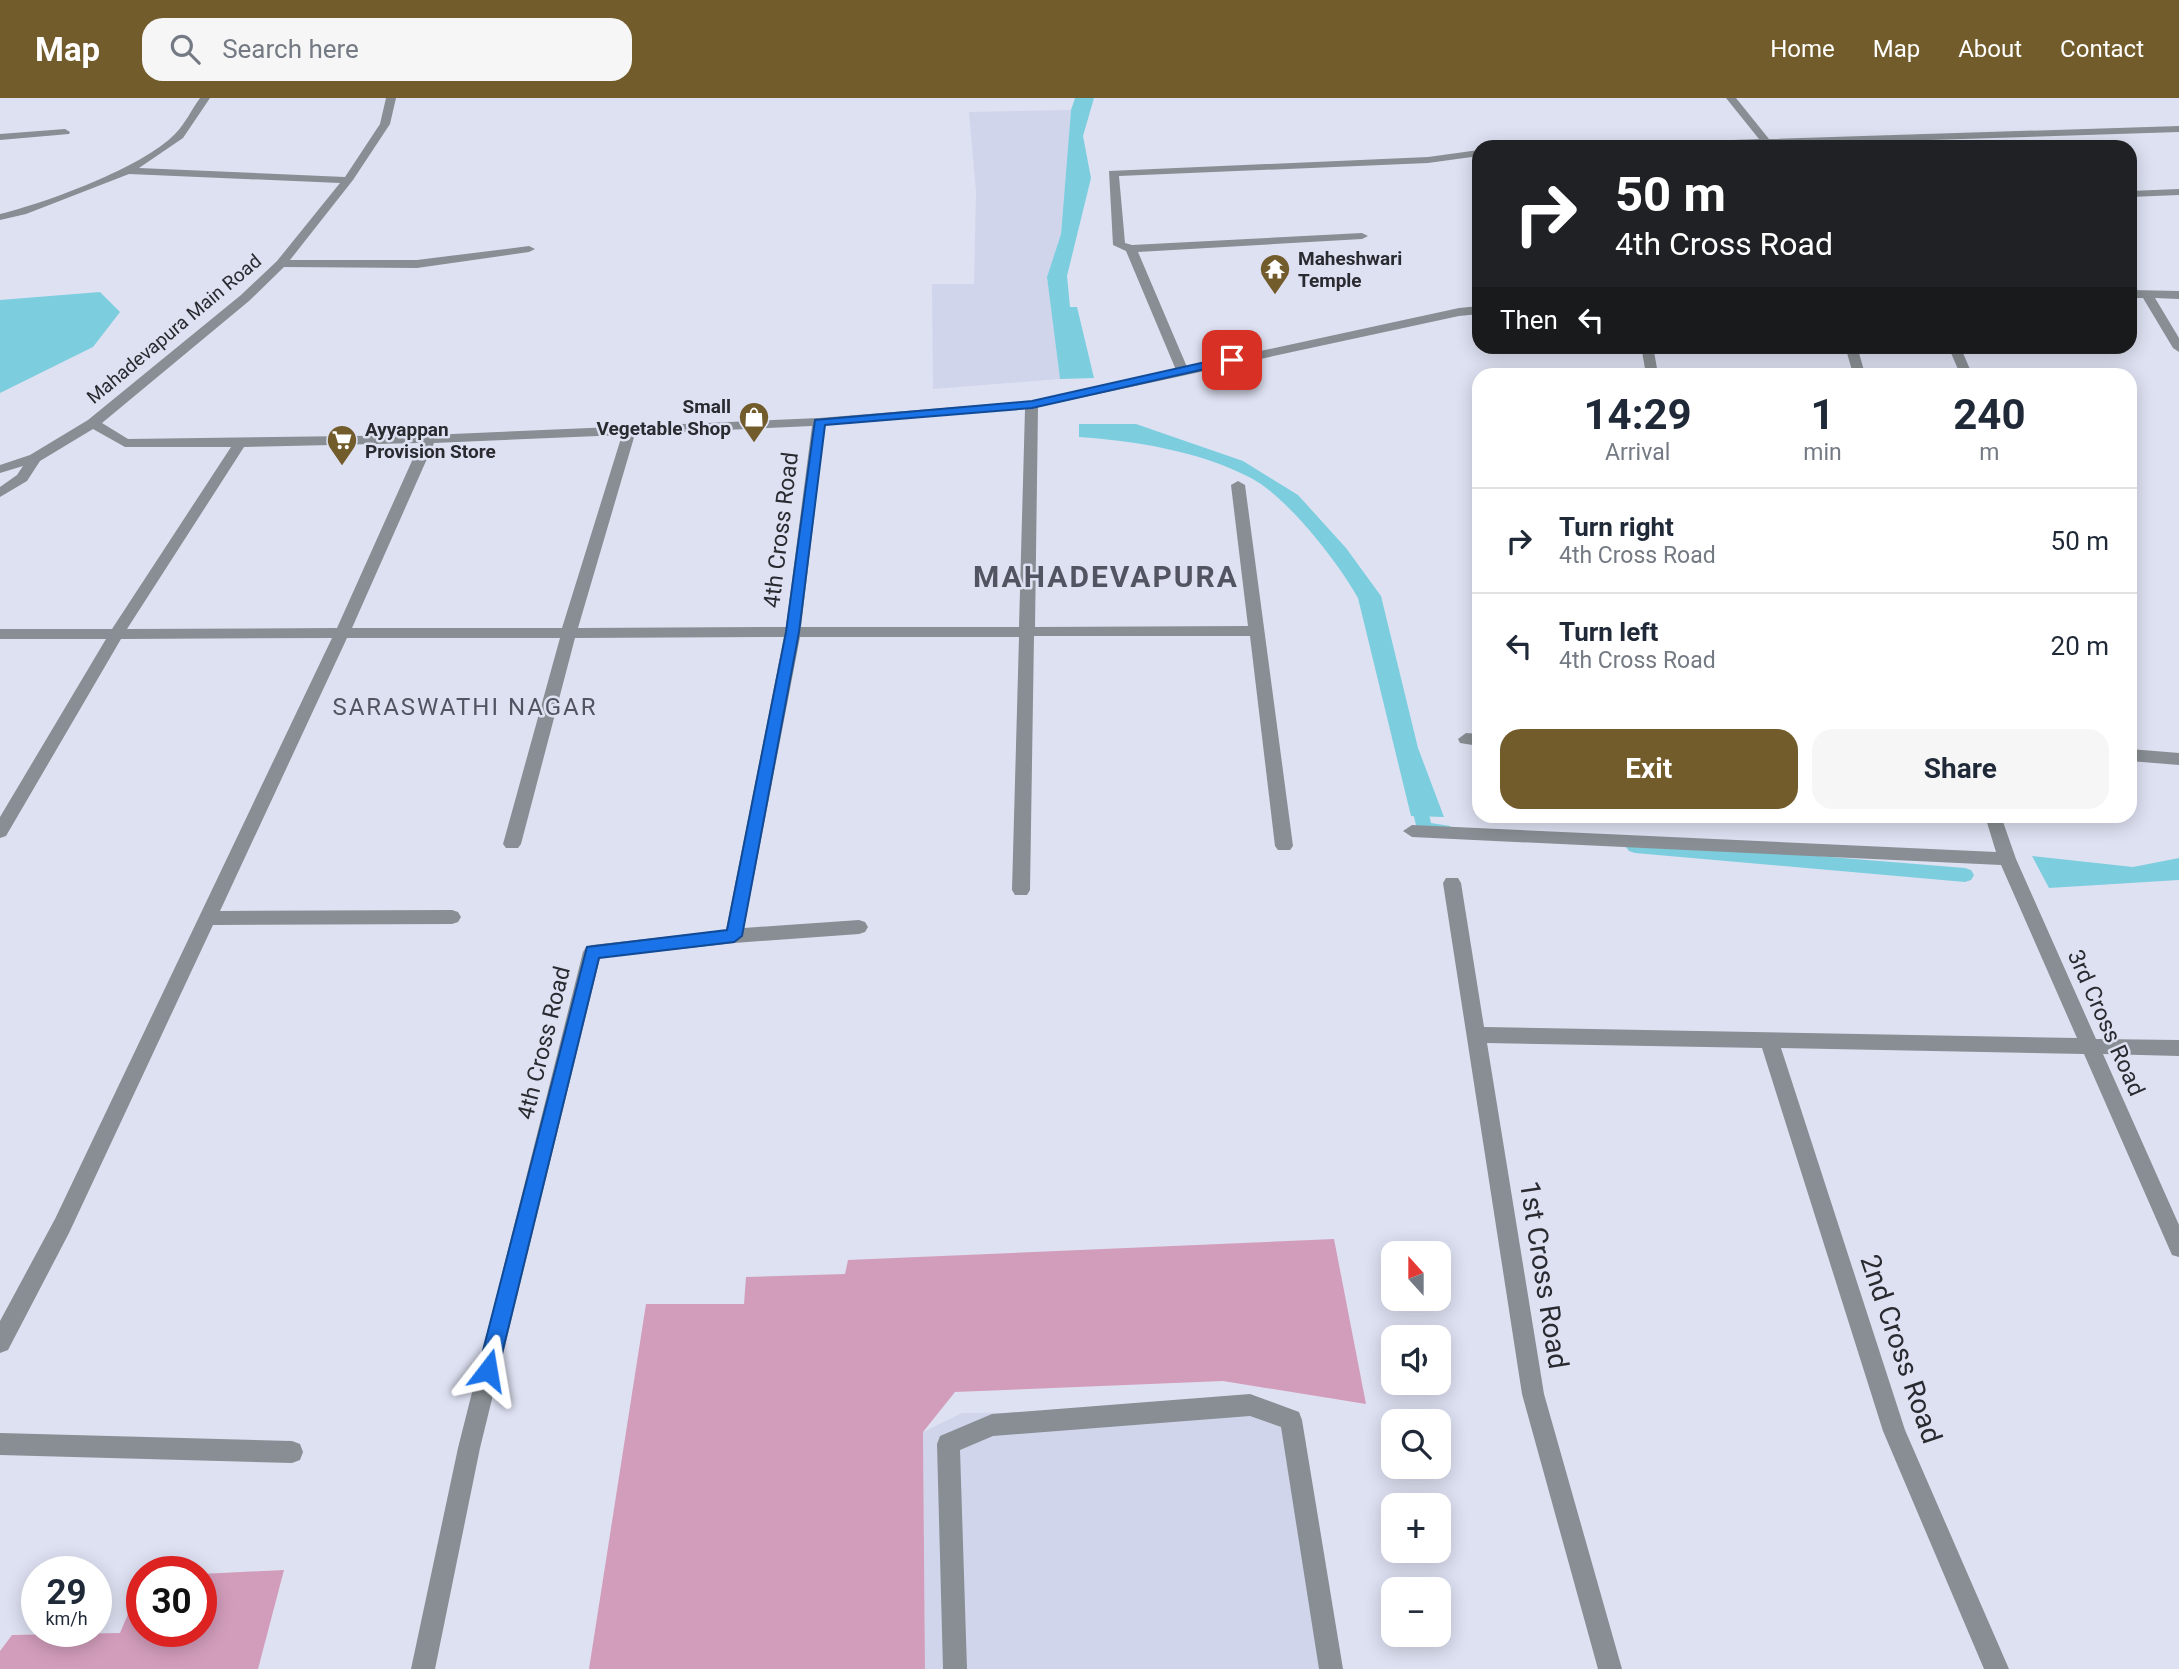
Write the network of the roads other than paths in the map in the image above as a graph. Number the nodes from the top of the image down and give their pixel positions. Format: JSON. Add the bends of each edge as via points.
{"nodes":[{"id":1,"x":205,"y":98,"type":"edge"},
{"id":2,"x":391,"y":98,"type":"edge"},
{"id":3,"x":1731,"y":98,"type":"edge"},
{"id":4,"x":2179,"y":129,"type":"edge"},
{"id":5,"x":65,"y":132,"type":"dead end"},
{"id":6,"x":0,"y":138,"type":"edge"},
{"id":7,"x":1764,"y":140,"type":"edge"},
{"id":8,"x":1896,"y":140,"type":"edge"},
{"id":9,"x":1472,"y":154,"type":"edge"},
{"id":10,"x":128,"y":172,"type":"junction"},
{"id":11,"x":348,"y":180,"type":"junction"},
{"id":12,"x":2179,"y":192,"type":"edge"},
{"id":13,"x":2137,"y":194,"type":"edge"},
{"id":14,"x":0,"y":217,"type":"edge"},
{"id":15,"x":1362,"y":236,"type":"dead end"},
{"id":16,"x":529,"y":249,"type":"dead end"},
{"id":17,"x":1131,"y":249,"type":"junction"},
{"id":18,"x":281,"y":263,"type":"junction"},
{"id":19,"x":2137,"y":294,"type":"edge"},
{"id":20,"x":2147,"y":294,"type":"junction"},
{"id":21,"x":2179,"y":295,"type":"edge"},
{"id":22,"x":1472,"y":311,"type":"edge"},
{"id":23,"x":2179,"y":348,"type":"edge"},
{"id":24,"x":1182,"y":370,"type":"junction"},
{"id":25,"x":1032,"y":405,"type":"junction"},
{"id":26,"x":819,"y":422,"type":"junction"},
{"id":27,"x":93,"y":423,"type":"junction"},
{"id":28,"x":630,"y":429,"type":"junction"},
{"id":29,"x":429,"y":439,"type":"junction"},
{"id":30,"x":240,"y":443,"type":"junction"},
{"id":31,"x":35,"y":458,"type":"junction"},
{"id":32,"x":0,"y":469,"type":"edge"},
{"id":33,"x":1238,"y":485,"type":"dead end"},
{"id":34,"x":0,"y":494,"type":"edge"},
{"id":35,"x":569,"y":631,"type":"junction"},
{"id":36,"x":1028,"y":631,"type":"junction"},
{"id":37,"x":1256,"y":631,"type":"junction"},
{"id":38,"x":793,"y":632,"type":"junction"},
{"id":39,"x":117,"y":633,"type":"junction"},
{"id":40,"x":342,"y":633,"type":"junction"},
{"id":41,"x":0,"y":634,"type":"edge"},
{"id":42,"x":2137,"y":756,"type":"edge"},
{"id":43,"x":2179,"y":759,"type":"edge"},
{"id":44,"x":1995,"y":823,"type":"edge"},
{"id":45,"x":1412,"y":831,"type":"dead end"},
{"id":46,"x":0,"y":832,"type":"edge"},
{"id":47,"x":512,"y":844,"type":"dead end"},
{"id":48,"x":1284,"y":846,"type":"dead end"},
{"id":49,"x":2007,"y":859,"type":"junction"},
{"id":50,"x":1452,"y":883,"type":"dead end"},
{"id":51,"x":1021,"y":890,"type":"dead end"},
{"id":52,"x":452,"y":917,"type":"dead end"},
{"id":53,"x":208,"y":918,"type":"junction"},
{"id":54,"x":859,"y":927,"type":"dead end"},
{"id":55,"x":734,"y":936,"type":"junction"},
{"id":56,"x":1475,"y":1035,"type":"junction"},
{"id":57,"x":1769,"y":1040,"type":"junction"},
{"id":58,"x":2088,"y":1046,"type":"junction"},
{"id":59,"x":2179,"y":1048,"type":"edge"},
{"id":60,"x":2179,"y":1248,"type":"edge"},
{"id":61,"x":0,"y":1343,"type":"edge"},
{"id":62,"x":0,"y":1444,"type":"edge"},
{"id":63,"x":292,"y":1452,"type":"dead end"},
{"id":64,"x":422,"y":1669,"type":"edge"},
{"id":65,"x":955,"y":1669,"type":"edge"},
{"id":66,"x":1331,"y":1669,"type":"edge"},
{"id":67,"x":1610,"y":1669,"type":"edge"},
{"id":68,"x":1997,"y":1669,"type":"edge"}],
"edges":[{"from":1,"to":10,"type":"street","via":[[179,136]]},
{"from":2,"to":11,"type":"street","name":"Mahadevapura Main Road","via":[[384,124]]},
{"from":3,"to":7,"type":"street"},
{"from":4,"to":8,"type":"street"},
{"from":5,"to":6,"type":"street"},
{"from":9,"to":17,"type":"street","via":[[1428,160],[1113,173],[1119,245]]},
{"from":10,"to":11,"type":"street"},
{"from":10,"to":14,"type":"street"},
{"from":11,"to":18,"type":"street","name":"Mahadevapura Main Road"},
{"from":12,"to":13,"type":"street"},
{"from":15,"to":17,"type":"street"},
{"from":16,"to":18,"type":"street","via":[[417,264]]},
{"from":17,"to":24,"type":"street"},
{"from":18,"to":27,"type":"street","name":"Mahadevapura Main Road"},
{"from":19,"to":20,"type":"street"},
{"from":20,"to":21,"type":"street"},
{"from":20,"to":23,"type":"street"},
{"from":22,"to":24,"type":"street"},
{"from":24,"to":25,"type":"street"},
{"from":25,"to":26,"type":"street"},
{"from":25,"to":36,"type":"street"},
{"from":26,"to":28,"type":"street"},
{"from":26,"to":38,"type":"street","name":"4th Cross Road"},
{"from":27,"to":30,"type":"street","via":[[125,443]]},
{"from":27,"to":31,"type":"street","name":"Mahadevapura Main Road"},
{"from":28,"to":29,"type":"street"},
{"from":28,"to":35,"type":"street"},
{"from":29,"to":30,"type":"street"},
{"from":29,"to":40,"type":"street"},
{"from":30,"to":39,"type":"street"},
{"from":31,"to":32,"type":"street"},
{"from":31,"to":34,"type":"street","name":"Mahadevapura Main Road","via":[[22,478]]},
{"from":33,"to":37,"type":"street"},
{"from":35,"to":38,"type":"street"},
{"from":35,"to":40,"type":"street"},
{"from":35,"to":47,"type":"street"},
{"from":36,"to":37,"type":"street"},
{"from":36,"to":38,"type":"street"},
{"from":36,"to":51,"type":"street"},
{"from":37,"to":48,"type":"street"},
{"from":38,"to":55,"type":"street","name":"4th Cross Road"},
{"from":39,"to":40,"type":"street"},
{"from":39,"to":41,"type":"street"},
{"from":39,"to":46,"type":"street"},
{"from":40,"to":53,"type":"street"},
{"from":42,"to":43,"type":"street"},
{"from":44,"to":49,"type":"street","name":"3rd Cross Road"},
{"from":45,"to":49,"type":"street"},
{"from":49,"to":58,"type":"street","name":"3rd Cross Road"},
{"from":50,"to":56,"type":"street","name":"1st Cross Road"},
{"from":52,"to":53,"type":"street"},
{"from":53,"to":61,"type":"street","via":[[62,1226]]},
{"from":54,"to":55,"type":"street"},
{"from":55,"to":64,"type":"street","name":"4th Cross Road","via":[[592,952],[469,1448]]},
{"from":56,"to":57,"type":"street"},
{"from":56,"to":67,"type":"street","name":"1st Cross Road","via":[[1533,1394]]},
{"from":57,"to":58,"type":"street"},
{"from":57,"to":68,"type":"street","name":"2nd Cross Road","via":[[1894,1431]]},
{"from":58,"to":59,"type":"street"},
{"from":58,"to":60,"type":"street","name":"3rd Cross Road"},
{"from":62,"to":63,"type":"street"},
{"from":65,"to":66,"type":"street","via":[[948,1444],[992,1425],[1250,1405],[1291,1420]]}]}
